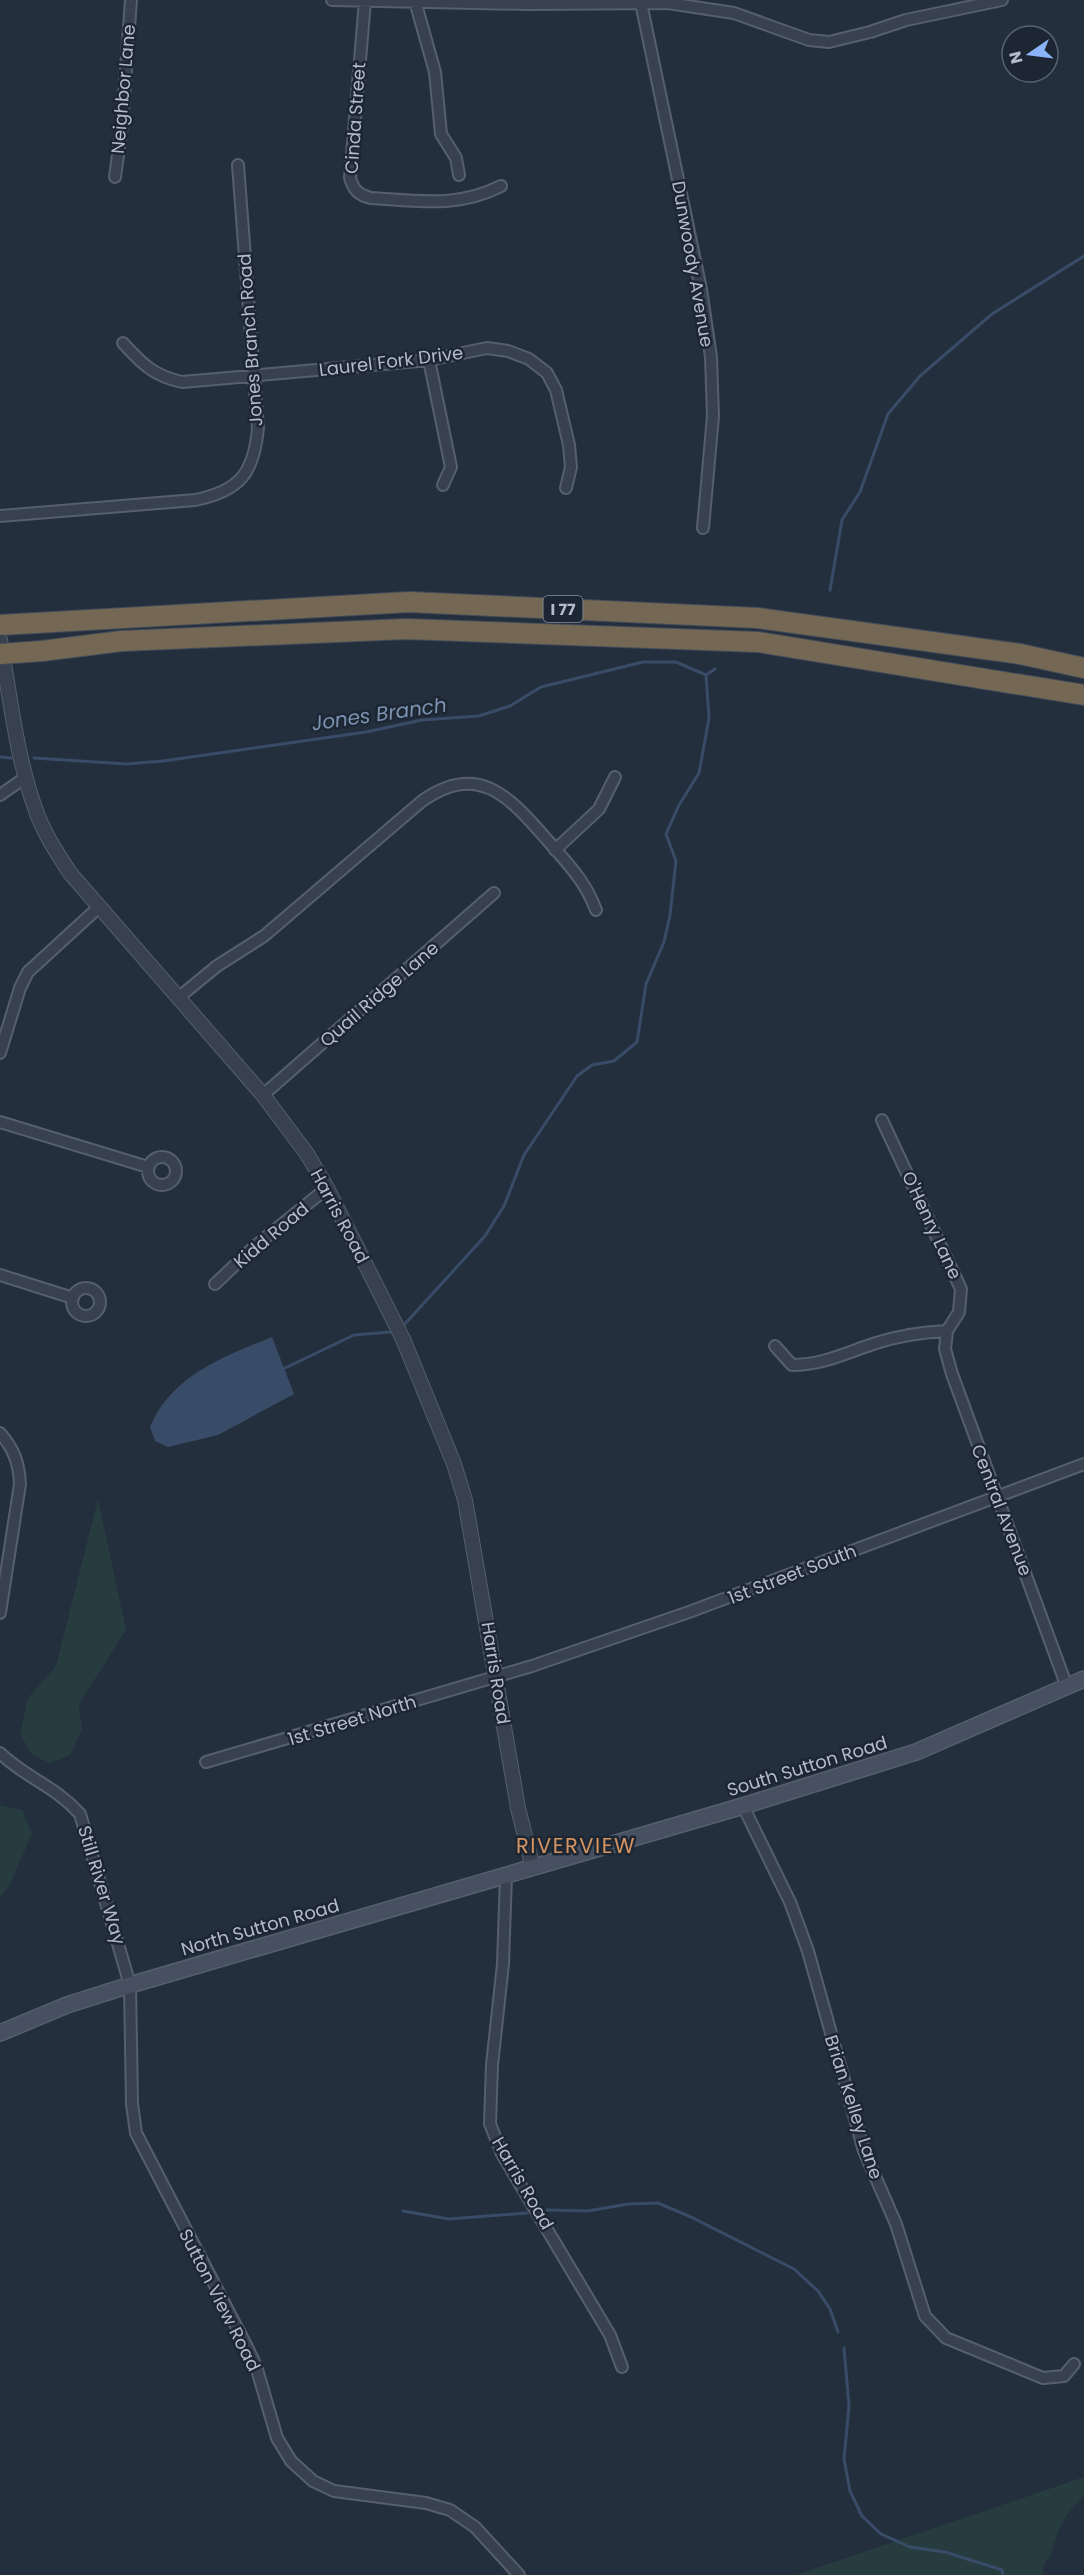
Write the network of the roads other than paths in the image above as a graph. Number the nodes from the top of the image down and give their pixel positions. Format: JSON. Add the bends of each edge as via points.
{"nodes":[{"id":1,"x":131,"y":0,"type":"edge"},
{"id":2,"x":332,"y":0,"type":"edge"},
{"id":3,"x":1002,"y":0,"type":"edge"},
{"id":4,"x":365,"y":1,"type":"edge"},
{"id":5,"x":415,"y":2,"type":"junction"},
{"id":6,"x":568,"y":2,"type":"edge"},
{"id":7,"x":641,"y":3,"type":"junction"},
{"id":8,"x":238,"y":165,"type":"dead end"},
{"id":9,"x":459,"y":175,"type":"dead end"},
{"id":10,"x":115,"y":177,"type":"dead end"},
{"id":11,"x":501,"y":186,"type":"dead end"},
{"id":12,"x":123,"y":343,"type":"dead end"},
{"id":13,"x":429,"y":360,"type":"junction"},
{"id":14,"x":254,"y":376,"type":"junction"},
{"id":15,"x":443,"y":485,"type":"dead end"},
{"id":16,"x":566,"y":488,"type":"dead end"},
{"id":17,"x":0,"y":516,"type":"edge"},
{"id":18,"x":703,"y":528,"type":"dead end"},
{"id":19,"x":0,"y":625,"type":"edge"},
{"id":20,"x":0,"y":640,"type":"edge"},
{"id":21,"x":0,"y":654,"type":"edge"},
{"id":22,"x":1020,"y":654,"type":"junction"},
{"id":23,"x":1084,"y":663,"type":"edge"},
{"id":24,"x":1084,"y":668,"type":"edge"},
{"id":25,"x":1084,"y":695,"type":"edge"},
{"id":26,"x":26,"y":777,"type":"junction"},
{"id":27,"x":615,"y":777,"type":"dead end"},
{"id":28,"x":0,"y":795,"type":"edge"},
{"id":29,"x":555,"y":850,"type":"junction"},
{"id":30,"x":494,"y":893,"type":"dead end"},
{"id":31,"x":99,"y":907,"type":"junction"},
{"id":32,"x":596,"y":910,"type":"dead end"},
{"id":33,"x":178,"y":998,"type":"junction"},
{"id":34,"x":0,"y":1053,"type":"edge"},
{"id":35,"x":263,"y":1095,"type":"junction"},
{"id":36,"x":882,"y":1120,"type":"dead end"},
{"id":37,"x":0,"y":1122,"type":"edge"},
{"id":38,"x":148,"y":1167,"type":"dead end"},
{"id":39,"x":327,"y":1188,"type":"junction"},
{"id":40,"x":0,"y":1275,"type":"edge"},
{"id":41,"x":215,"y":1284,"type":"dead end"},
{"id":42,"x":73,"y":1298,"type":"dead end"},
{"id":43,"x":947,"y":1331,"type":"junction"},
{"id":44,"x":775,"y":1346,"type":"dead end"},
{"id":45,"x":0,"y":1433,"type":"edge"},
{"id":46,"x":1084,"y":1464,"type":"edge"},
{"id":47,"x":997,"y":1497,"type":"junction"},
{"id":48,"x":5,"y":1549,"type":"edge"},
{"id":49,"x":0,"y":1613,"type":"edge"},
{"id":50,"x":497,"y":1676,"type":"junction"},
{"id":51,"x":1084,"y":1679,"type":"edge"},
{"id":52,"x":1066,"y":1688,"type":"junction"},
{"id":53,"x":0,"y":1753,"type":"edge"},
{"id":54,"x":206,"y":1762,"type":"dead end"},
{"id":55,"x":743,"y":1806,"type":"junction"},
{"id":56,"x":533,"y":1868,"type":"junction"},
{"id":57,"x":506,"y":1876,"type":"junction"},
{"id":58,"x":130,"y":1985,"type":"junction"},
{"id":59,"x":0,"y":2033,"type":"edge"},
{"id":60,"x":1074,"y":2364,"type":"dead end"},
{"id":61,"x":622,"y":2367,"type":"dead end"},
{"id":62,"x":519,"y":2575,"type":"edge"}],
"edges":[{"from":1,"to":10,"type":"street","name":"Neighbor Lane"},
{"from":2,"to":4,"type":"street"},
{"from":3,"to":7,"type":"street","via":[[906,20],[829,42],[809,40],[716,9]]},
{"from":4,"to":5,"type":"street"},
{"from":4,"to":11,"type":"street","name":"Cinda Street","via":[[351,158],[353,189],[371,198],[454,202]]},
{"from":5,"to":6,"type":"street"},
{"from":5,"to":9,"type":"street","via":[[435,72],[441,134],[456,158]]},
{"from":6,"to":7,"type":"street"},
{"from":7,"to":18,"type":"street","name":"Dunwoody Avenue","via":[[701,289],[711,357],[713,416]]},
{"from":8,"to":14,"type":"street","name":"Jones Branch Road"},
{"from":12,"to":14,"type":"street","name":"Laurel Fork Drive","via":[[145,368],[161,377],[182,382]]},
{"from":13,"to":14,"type":"street","name":"Laurel Fork Drive"},
{"from":13,"to":15,"type":"street","via":[[451,467]]},
{"from":13,"to":16,"type":"street","name":"Laurel Fork Drive","via":[[487,348],[530,358],[547,373],[556,390],[569,445],[571,467]]},
{"from":14,"to":17,"type":"street","name":"Jones Branch Road","via":[[256,447],[252,464],[230,489],[195,500]]},
{"from":19,"to":22,"type":"highway","number":"I 77","via":[[409,602],[758,618]]},
{"from":20,"to":26,"type":"street","name":"Harris Road"},
{"from":21,"to":25,"type":"highway","number":"I 77","bridge":true,"via":[[122,641],[406,629],[758,642]]},
{"from":22,"to":23,"type":"highway"},
{"from":22,"to":24,"type":"highway","number":"I 77"},
{"from":26,"to":28,"type":"street"},
{"from":26,"to":31,"type":"street","name":"Harris Road","via":[[35,810],[50,841],[70,873]]},
{"from":27,"to":29,"type":"street","via":[[599,809]]},
{"from":29,"to":32,"type":"street","via":[[587,886]]},
{"from":29,"to":33,"type":"street","via":[[515,803],[498,790],[458,783],[437,790],[264,936],[217,966]]},
{"from":30,"to":35,"type":"street","name":"Quail Ridge Lane"},
{"from":31,"to":33,"type":"street","name":"Harris Road"},
{"from":31,"to":34,"type":"street","via":[[28,972]]},
{"from":33,"to":35,"type":"street","name":"Harris Road"},
{"from":35,"to":39,"type":"street","name":"Harris Road"},
{"from":36,"to":43,"type":"street","name":"O'Henry Lane","via":[[961,1289],[959,1312]]},
{"from":37,"to":38,"type":"street"},
{"from":39,"to":41,"type":"street","name":"Kidd Road"},
{"from":39,"to":50,"type":"street","name":"Harris Road","via":[[403,1339],[454,1464],[465,1500]]},
{"from":40,"to":42,"type":"street"},
{"from":43,"to":44,"type":"street","via":[[875,1343],[812,1365],[792,1365]]},
{"from":43,"to":47,"type":"street","name":"Central Avenue","via":[[945,1349],[952,1374]]},
{"from":45,"to":48,"type":"street","via":[[19,1466],[20,1484]]},
{"from":46,"to":47,"type":"street","name":"1st Street South"},
{"from":47,"to":50,"type":"street","name":"1st Street South","via":[[689,1612]]},
{"from":47,"to":52,"type":"street","name":"Central Avenue"},
{"from":48,"to":49,"type":"street"},
{"from":50,"to":54,"type":"street","name":"1st Street North"},
{"from":50,"to":56,"type":"street","name":"Harris Road","via":[[518,1808]]},
{"from":51,"to":52,"type":"main road","name":"South Sutton Road"},
{"from":52,"to":55,"type":"main road","name":"South Sutton Road","via":[[916,1752]]},
{"from":53,"to":58,"type":"street","name":"Still River Way","via":[[14,1767],[65,1797],[80,1814]]},
{"from":55,"to":56,"type":"main road","name":"South Sutton Road"},
{"from":55,"to":60,"type":"street","name":"Brian Kelley Lane","via":[[790,1902],[808,1951],[864,2151],[896,2224],[925,2316],[946,2338],[1043,2378],[1064,2376]]},
{"from":56,"to":57,"type":"main road","name":"North Sutton Road"},
{"from":57,"to":58,"type":"main road","name":"North Sutton Road"},
{"from":57,"to":61,"type":"street","name":"Harris Road","via":[[490,2124],[502,2154],[610,2335]]},
{"from":58,"to":59,"type":"main road","name":"North Sutton Road","via":[[67,2005]]},
{"from":58,"to":62,"type":"street","name":"Sutton View Road","via":[[136,2133],[252,2357],[283,2450],[301,2471],[334,2491],[426,2503],[456,2514],[475,2527]]}]}
